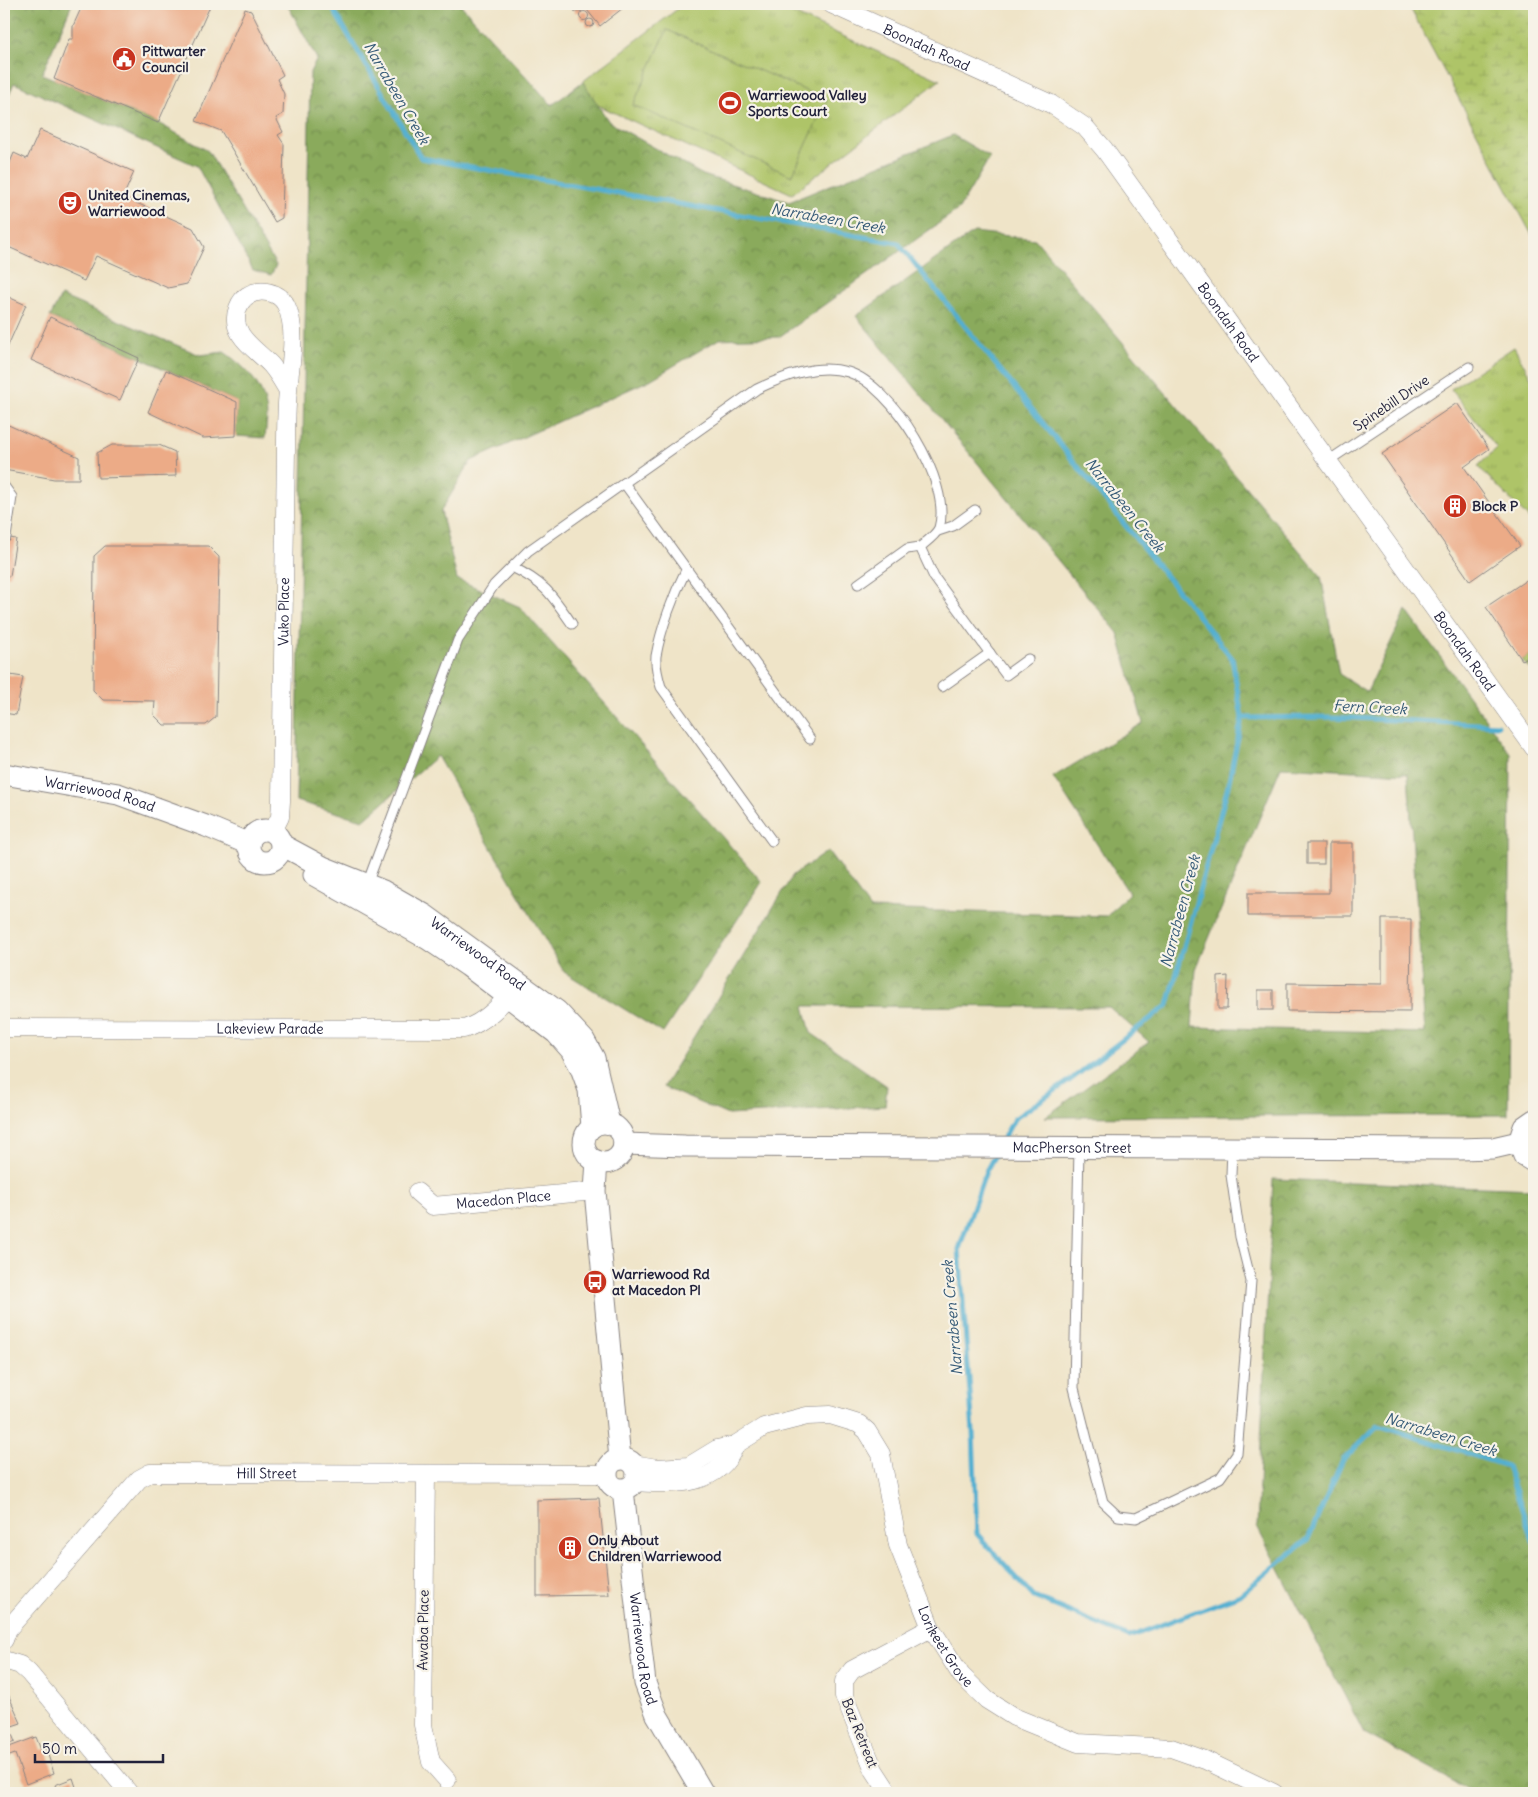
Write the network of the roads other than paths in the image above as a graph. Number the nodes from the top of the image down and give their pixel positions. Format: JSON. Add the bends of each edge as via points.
{"nodes":[{"id":1,"x":831,"y":4,"type":"edge"},
{"id":2,"x":1469,"y":367,"type":"dead end"},
{"id":3,"x":288,"y":391,"type":"junction"},
{"id":4,"x":1328,"y":461,"type":"junction"},
{"id":5,"x":624,"y":483,"type":"junction"},
{"id":6,"x":4,"y":486,"type":"edge"},
{"id":7,"x":975,"y":510,"type":"dead end"},
{"id":8,"x":938,"y":531,"type":"junction"},
{"id":9,"x":6,"y":537,"type":"dead end"},
{"id":10,"x":920,"y":547,"type":"junction"},
{"id":11,"x":512,"y":567,"type":"junction"},
{"id":12,"x":686,"y":570,"type":"junction"},
{"id":13,"x":858,"y":584,"type":"dead end"},
{"id":14,"x":572,"y":624,"type":"dead end"},
{"id":15,"x":990,"y":653,"type":"junction"},
{"id":16,"x":1028,"y":659,"type":"dead end"},
{"id":17,"x":942,"y":687,"type":"dead end"},
{"id":18,"x":810,"y":739,"type":"dead end"},
{"id":19,"x":1534,"y":748,"type":"edge"},
{"id":20,"x":4,"y":774,"type":"edge"},
{"id":21,"x":772,"y":841,"type":"dead end"},
{"id":22,"x":249,"y":844,"type":"junction"},
{"id":23,"x":278,"y":844,"type":"junction"},
{"id":24,"x":368,"y":884,"type":"junction"},
{"id":25,"x":513,"y":990,"type":"junction"},
{"id":26,"x":4,"y":1028,"type":"edge"},
{"id":27,"x":1534,"y":1120,"type":"edge"},
{"id":28,"x":600,"y":1125,"type":"junction"},
{"id":29,"x":1519,"y":1142,"type":"junction"},
{"id":30,"x":624,"y":1144,"type":"junction"},
{"id":31,"x":1079,"y":1148,"type":"junction"},
{"id":32,"x":1232,"y":1149,"type":"junction"},
{"id":33,"x":598,"y":1161,"type":"junction"},
{"id":34,"x":1534,"y":1162,"type":"edge"},
{"id":35,"x":595,"y":1191,"type":"junction"},
{"id":36,"x":417,"y":1192,"type":"dead end"},
{"id":37,"x":426,"y":1474,"type":"junction"},
{"id":38,"x":623,"y":1474,"type":"junction"},
{"id":39,"x":931,"y":1628,"type":"junction"},
{"id":40,"x":4,"y":1640,"type":"edge"},
{"id":41,"x":4,"y":1660,"type":"edge"},
{"id":42,"x":447,"y":1780,"type":"dead end"},
{"id":43,"x":1269,"y":1792,"type":"edge"},
{"id":44,"x":129,"y":1793,"type":"edge"},
{"id":45,"x":704,"y":1793,"type":"edge"},
{"id":46,"x":889,"y":1793,"type":"edge"}],
"edges":[{"from":1,"to":4,"type":"street","name":"Boondah Road","via":[[1051,104],[1085,127]]},
{"from":2,"to":4,"type":"lane","name":"Spinebill Drive"},
{"from":3,"to":3,"type":"street","name":"Vuko Place","via":[[271,365],[240,334],[236,324],[237,310],[248,295],[266,291],[273,293],[283,299],[287,307],[292,367]]},
{"from":3,"to":23,"type":"street","name":"Vuko Place"},
{"from":4,"to":19,"type":"street","name":"Boondah Road"},
{"from":5,"to":8,"type":"lane","via":[[757,389],[786,375],[815,369],[848,372],[867,382],[893,408],[919,442],[939,496],[941,518]]},
{"from":5,"to":11,"type":"lane","via":[[528,551]]},
{"from":5,"to":12,"type":"lane"},
{"from":6,"to":9,"type":"lane","via":[[12,497]]},
{"from":7,"to":8,"type":"lane","via":[[953,526]]},
{"from":8,"to":10,"type":"lane"},
{"from":10,"to":13,"type":"lane","via":[[907,549]]},
{"from":10,"to":15,"type":"lane","via":[[934,577]]},
{"from":11,"to":14,"type":"lane","via":[[534,577],[547,588]]},
{"from":11,"to":24,"type":"lane","via":[[494,585],[458,640]]},
{"from":12,"to":18,"type":"lane"},
{"from":12,"to":21,"type":"lane","via":[[676,590],[656,656],[661,687]]},
{"from":15,"to":16,"type":"lane","via":[[1006,675]]},
{"from":15,"to":17,"type":"lane"},
{"from":20,"to":22,"type":"street","name":"Warriewood Road","via":[[118,794]]},
{"from":22,"to":23,"type":"street","via":[[257,831],[265,829]]},
{"from":22,"to":23,"type":"street","via":[[249,851],[258,861],[272,861]]},
{"from":23,"to":24,"type":"street","name":"Warriewood Road","via":[[323,867]]},
{"from":23,"to":25,"type":"street","name":"Warriewood Road"},
{"from":24,"to":25,"type":"street","name":"Warriewood Road","via":[[425,915]]},
{"from":25,"to":26,"type":"street","name":"Lakeview Parade","via":[[490,1016],[464,1029]]},
{"from":25,"to":28,"type":"street","name":"Warriewood Road","via":[[556,1032],[577,1058]]},
{"from":27,"to":29,"type":"street","via":[[1524,1127]]},
{"from":28,"to":30,"type":"street","via":[[620,1131]]},
{"from":28,"to":33,"type":"street","via":[[585,1137],[585,1149]]},
{"from":29,"to":32,"type":"street","name":"MacPherson Street","via":[[1493,1148],[1459,1149]]},
{"from":29,"to":34,"type":"street","via":[[1524,1156]]},
{"from":30,"to":31,"type":"street","name":"MacPherson Street"},
{"from":30,"to":33,"type":"street","via":[[615,1159],[604,1163]]},
{"from":31,"to":32,"type":"street","name":"MacPherson Street"},
{"from":31,"to":32,"type":"lane","via":[[1074,1388],[1104,1502],[1118,1516],[1136,1518],[1220,1478],[1237,1454],[1251,1281],[1232,1184]]},
{"from":33,"to":35,"type":"street","name":"Warriewood Road"},
{"from":35,"to":36,"type":"street","name":"Macedon Place","via":[[434,1206]]},
{"from":35,"to":38,"type":"street","name":"Warriewood Road"},
{"from":37,"to":38,"type":"street","name":"Hill Street"},
{"from":37,"to":40,"type":"street","name":"Hill Street","via":[[150,1473],[139,1479],[8,1629]]},
{"from":37,"to":42,"type":"street","name":"Awaba Place","via":[[423,1725],[431,1762]]},
{"from":38,"to":39,"type":"street","name":"Lorikeet Grove","via":[[681,1483],[706,1476],[730,1458],[735,1445],[764,1427],[819,1415],[846,1418],[859,1424],[881,1454],[898,1544]]},
{"from":38,"to":45,"type":"street","name":"Warriewood Road","via":[[645,1683],[657,1715]]},
{"from":39,"to":43,"type":"street","name":"Lorikeet Grove","via":[[961,1675],[987,1700],[1014,1717],[1078,1743],[1171,1748],[1205,1760]]},
{"from":39,"to":46,"type":"street","name":"Baz Retreat","via":[[852,1670],[844,1681],[844,1696],[859,1737]]},
{"from":41,"to":44,"type":"street","via":[[20,1665],[29,1673]]}]}
